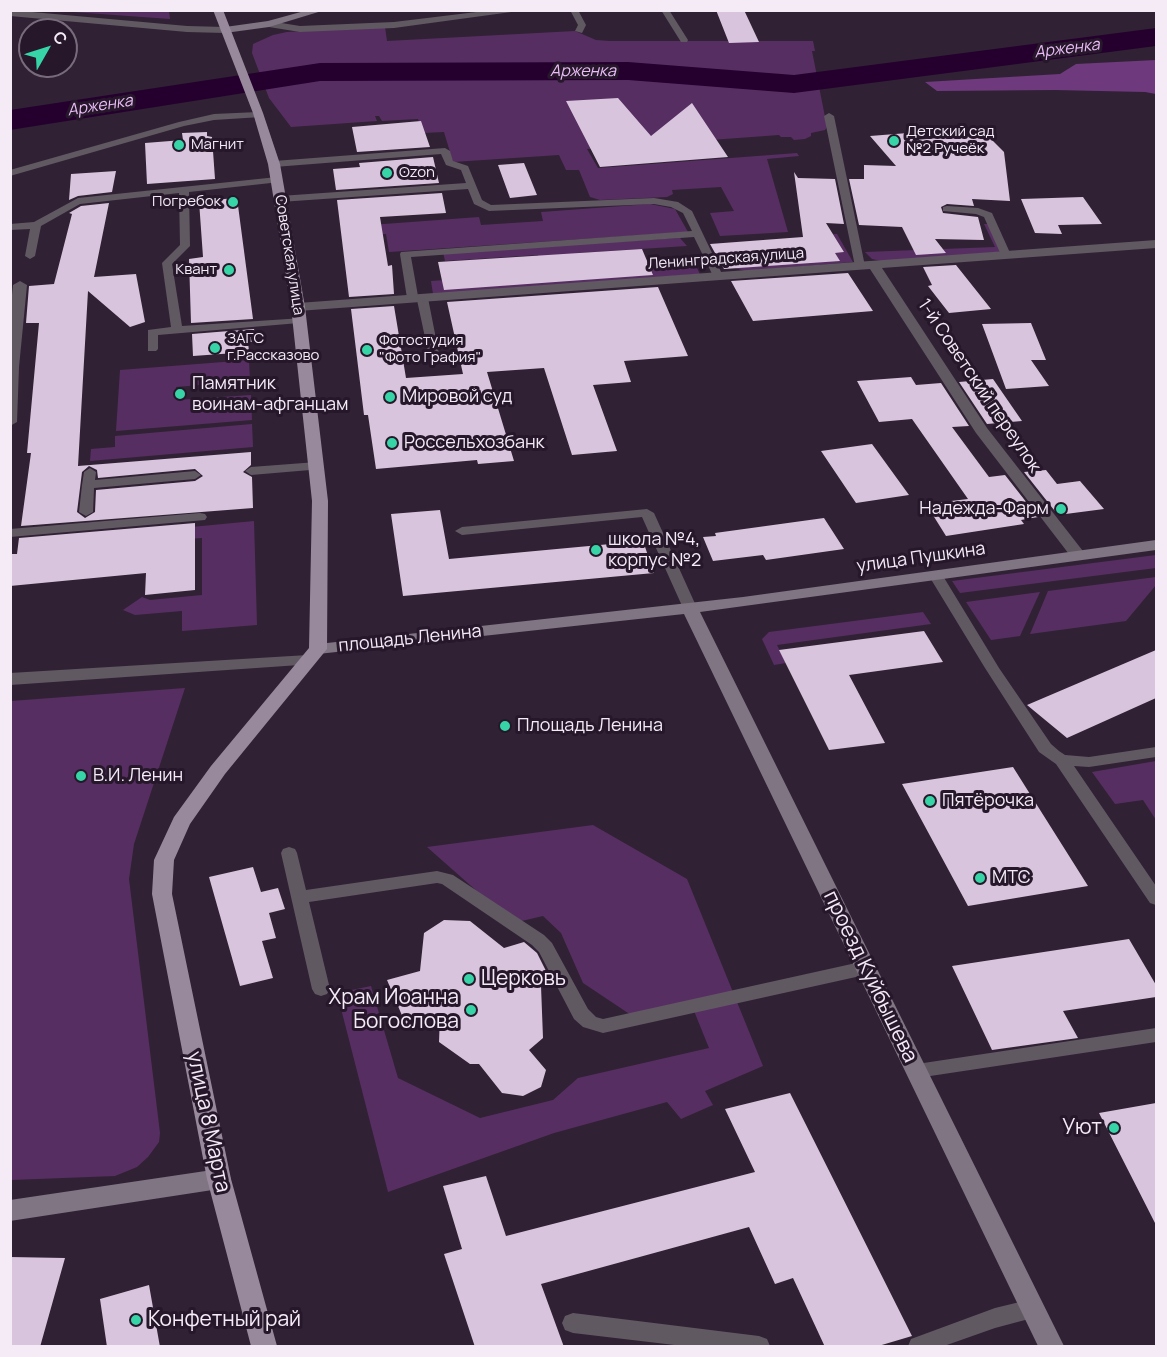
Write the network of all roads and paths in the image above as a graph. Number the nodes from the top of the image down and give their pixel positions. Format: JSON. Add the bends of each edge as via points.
{"nodes":[{"id":1,"x":218,"y":10,"type":"edge"},
{"id":2,"x":321,"y":10,"type":"edge"},
{"id":3,"x":522,"y":10,"type":"edge"},
{"id":4,"x":574,"y":10,"type":"edge"},
{"id":5,"x":664,"y":10,"type":"edge"},
{"id":6,"x":10,"y":13,"type":"edge"},
{"id":7,"x":269,"y":24,"type":"junction"},
{"id":8,"x":225,"y":30,"type":"junction"},
{"id":9,"x":579,"y":31,"type":"dead end"},
{"id":10,"x":684,"y":40,"type":"dead end"},
{"id":11,"x":258,"y":114,"type":"junction"},
{"id":12,"x":829,"y":116,"type":"dead end"},
{"id":13,"x":274,"y":164,"type":"junction"},
{"id":14,"x":10,"y":173,"type":"edge"},
{"id":15,"x":277,"y":180,"type":"junction"},
{"id":16,"x":472,"y":186,"type":"junction"},
{"id":17,"x":184,"y":190,"type":"junction"},
{"id":18,"x":280,"y":199,"type":"junction"},
{"id":19,"x":947,"y":209,"type":"dead end"},
{"id":20,"x":36,"y":225,"type":"junction"},
{"id":21,"x":10,"y":227,"type":"edge"},
{"id":22,"x":697,"y":234,"type":"junction"},
{"id":23,"x":1156,"y":244,"type":"edge"},
{"id":24,"x":1006,"y":255,"type":"junction"},
{"id":25,"x":30,"y":256,"type":"dead end"},
{"id":26,"x":867,"y":266,"type":"junction"},
{"id":27,"x":718,"y":276,"type":"junction"},
{"id":28,"x":20,"y":285,"type":"dead end"},
{"id":29,"x":418,"y":298,"type":"junction"},
{"id":30,"x":298,"y":313,"type":"junction"},
{"id":31,"x":14,"y":315,"type":"edge"},
{"id":32,"x":177,"y":330,"type":"junction"},
{"id":33,"x":152,"y":350,"type":"dead end"},
{"id":34,"x":433,"y":354,"type":"dead end"},
{"id":35,"x":10,"y":422,"type":"edge"},
{"id":36,"x":317,"y":466,"type":"junction"},
{"id":37,"x":252,"y":471,"type":"dead end"},
{"id":38,"x":195,"y":475,"type":"dead end"},
{"id":39,"x":87,"y":512,"type":"dead end"},
{"id":40,"x":200,"y":518,"type":"dead end"},
{"id":41,"x":462,"y":531,"type":"dead end"},
{"id":42,"x":10,"y":533,"type":"edge"},
{"id":43,"x":1156,"y":545,"type":"edge"},
{"id":44,"x":1078,"y":555,"type":"junction"},
{"id":45,"x":320,"y":556,"type":"dead end"},
{"id":46,"x":936,"y":576,"type":"junction"},
{"id":47,"x":690,"y":608,"type":"junction"},
{"id":48,"x":319,"y":616,"type":"junction"},
{"id":49,"x":313,"y":654,"type":"junction"},
{"id":50,"x":10,"y":679,"type":"edge"},
{"id":51,"x":1156,"y":752,"type":"edge"},
{"id":52,"x":1062,"y":760,"type":"junction"},
{"id":53,"x":289,"y":853,"type":"dead end"},
{"id":54,"x":299,"y":897,"type":"junction"},
{"id":55,"x":1156,"y":899,"type":"edge"},
{"id":56,"x":866,"y":968,"type":"junction"},
{"id":57,"x":321,"y":989,"type":"dead end"},
{"id":58,"x":1156,"y":1035,"type":"edge"},
{"id":59,"x":917,"y":1071,"type":"junction"},
{"id":60,"x":219,"y":1179,"type":"junction"},
{"id":61,"x":10,"y":1211,"type":"edge"},
{"id":62,"x":1032,"y":1309,"type":"junction"},
{"id":63,"x":573,"y":1323,"type":"dead end"},
{"id":64,"x":264,"y":1347,"type":"edge"},
{"id":65,"x":759,"y":1347,"type":"edge"},
{"id":66,"x":919,"y":1347,"type":"edge"},
{"id":67,"x":1051,"y":1347,"type":"edge"}],
"edges":[{"from":1,"to":8,"type":"main road","name":"Советская улица"},
{"from":2,"to":7,"type":"street"},
{"from":3,"to":7,"type":"street","via":[[394,24],[300,29]]},
{"from":4,"to":9,"type":"lane","via":[[582,25]]},
{"from":5,"to":10,"type":"lane"},
{"from":6,"to":8,"type":"street"},
{"from":7,"to":8,"type":"street"},
{"from":8,"to":11,"type":"main road","name":"Советская улица"},
{"from":11,"to":13,"type":"main road","name":"Советская улица"},
{"from":11,"to":14,"type":"lane","via":[[182,124]]},
{"from":12,"to":26,"type":"lane"},
{"from":13,"to":15,"type":"main road","name":"Советская улица"},
{"from":13,"to":16,"type":"lane","via":[[445,151],[449,163],[465,168]]},
{"from":15,"to":17,"type":"lane"},
{"from":15,"to":18,"type":"main road","name":"Советская улица"},
{"from":16,"to":18,"type":"lane"},
{"from":16,"to":22,"type":"lane","via":[[482,206],[498,210],[654,201],[674,204],[687,211]]},
{"from":17,"to":20,"type":"lane","via":[[78,201]]},
{"from":17,"to":32,"type":"lane","via":[[185,246],[166,263]]},
{"from":18,"to":30,"type":"main road","name":"Советская улица"},
{"from":19,"to":24,"type":"lane","via":[[988,215]]},
{"from":20,"to":21,"type":"lane"},
{"from":20,"to":25,"type":"lane"},
{"from":22,"to":27,"type":"lane"},
{"from":22,"to":29,"type":"lane","via":[[405,254]]},
{"from":23,"to":24,"type":"street","name":"Ленинградская улица"},
{"from":24,"to":26,"type":"street","name":"Ленинградская улица"},
{"from":26,"to":27,"type":"street","name":"Ленинградская улица"},
{"from":26,"to":44,"type":"street","name":"1-й Советский переулок","via":[[981,430]]},
{"from":27,"to":29,"type":"street","name":"Ленинградская улица"},
{"from":28,"to":31,"type":"street"},
{"from":29,"to":30,"type":"street","name":"Ленинградская улица"},
{"from":29,"to":34,"type":"lane"},
{"from":30,"to":32,"type":"lane"},
{"from":30,"to":36,"type":"main road","name":"Советская улица"},
{"from":31,"to":35,"type":"street"},
{"from":32,"to":33,"type":"lane","via":[[152,332]]},
{"from":36,"to":37,"type":"lane"},
{"from":36,"to":48,"type":"main road","name":"Советская улица"},
{"from":38,"to":39,"type":"lane","via":[[89,479]]},
{"from":40,"to":42,"type":"lane"},
{"from":41,"to":47,"type":"lane","via":[[647,513]]},
{"from":43,"to":44,"type":"street","name":"улица Пушкина"},
{"from":44,"to":46,"type":"street","name":"улица Пушкина"},
{"from":45,"to":48,"type":"main road","name":"Советская улица"},
{"from":46,"to":47,"type":"street","name":"улица Пушкина"},
{"from":46,"to":52,"type":"lane","via":[[1045,748]]},
{"from":47,"to":49,"type":"street","name":"площадь Ленина"},
{"from":47,"to":56,"type":"street","name":"проезд Куйбышева"},
{"from":48,"to":49,"type":"main road","name":"Советская улица"},
{"from":49,"to":50,"type":"street"},
{"from":49,"to":60,"type":"main road","name":"улица 8 Марта","via":[[218,770],[181,822],[165,860],[162,894]]},
{"from":51,"to":52,"type":"lane","via":[[1089,762]]},
{"from":52,"to":55,"type":"lane"},
{"from":53,"to":54,"type":"lane"},
{"from":54,"to":56,"type":"lane","via":[[437,877],[447,879],[538,940],[581,1014],[590,1023],[603,1026]]},
{"from":54,"to":57,"type":"lane"},
{"from":56,"to":59,"type":"street","name":"проезд Куйбышева"},
{"from":58,"to":59,"type":"lane"},
{"from":59,"to":62,"type":"street","name":"проезд Куйбышева"},
{"from":60,"to":61,"type":"street"},
{"from":60,"to":64,"type":"main road","name":"улица 8 Марта"},
{"from":62,"to":66,"type":"lane","via":[[995,1318]]},
{"from":62,"to":67,"type":"street","name":"проезд Куйбышева"},
{"from":63,"to":65,"type":"lane"}]}
